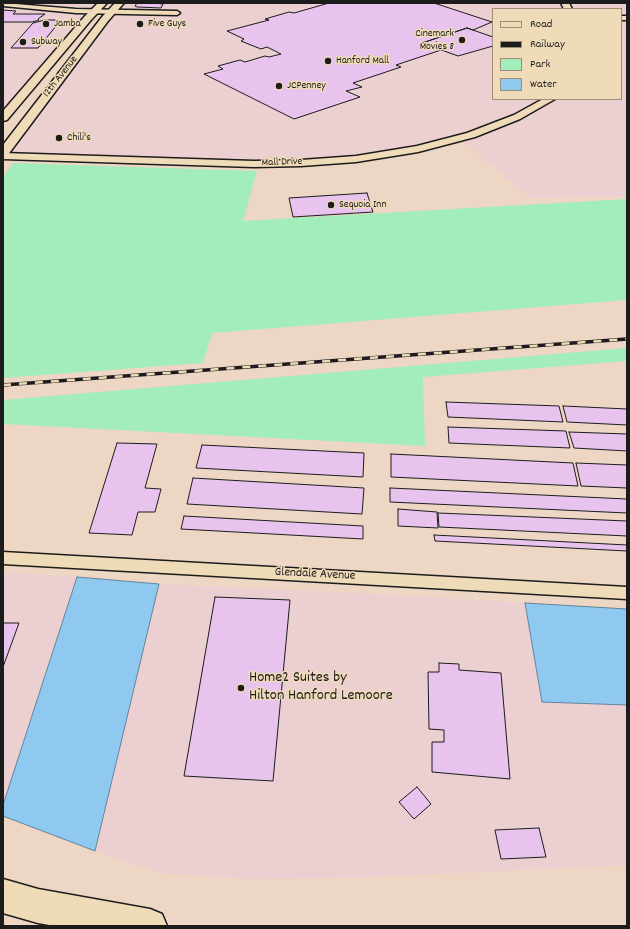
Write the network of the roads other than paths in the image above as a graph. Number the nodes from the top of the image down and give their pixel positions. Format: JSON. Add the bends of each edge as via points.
{"nodes":[{"id":1,"x":120,"y":3,"type":"edge"},
{"id":2,"x":3,"y":4,"type":"edge"},
{"id":3,"x":3,"y":8,"type":"edge"},
{"id":4,"x":96,"y":10,"type":"edge"},
{"id":5,"x":111,"y":13,"type":"junction"},
{"id":6,"x":177,"y":15,"type":"dead end"},
{"id":7,"x":548,"y":100,"type":"edge"},
{"id":8,"x":3,"y":118,"type":"edge"},
{"id":9,"x":3,"y":153,"type":"edge"},
{"id":10,"x":3,"y":156,"type":"edge"},
{"id":11,"x":3,"y":558,"type":"edge"},
{"id":12,"x":627,"y":593,"type":"edge"},
{"id":13,"x":3,"y":896,"type":"edge"},
{"id":14,"x":150,"y":926,"type":"edge"}],
"edges":[{"from":1,"to":5,"type":"main road","name":"12th Avenue"},
{"from":2,"to":4,"type":"street","via":[[48,9]]},
{"from":3,"to":4,"type":"street"},
{"from":4,"to":5,"type":"street"},
{"from":4,"to":8,"type":"main road","name":"12th Avenue"},
{"from":5,"to":6,"type":"street"},
{"from":5,"to":9,"type":"main road","name":"12th Avenue"},
{"from":7,"to":10,"type":"street","name":"Mall Drive","via":[[517,117],[471,135],[425,148],[356,159],[254,164]]},
{"from":11,"to":12,"type":"street","name":"Glendale Avenue"},
{"from":13,"to":14,"type":"highway","via":[[38,906]]}]}
